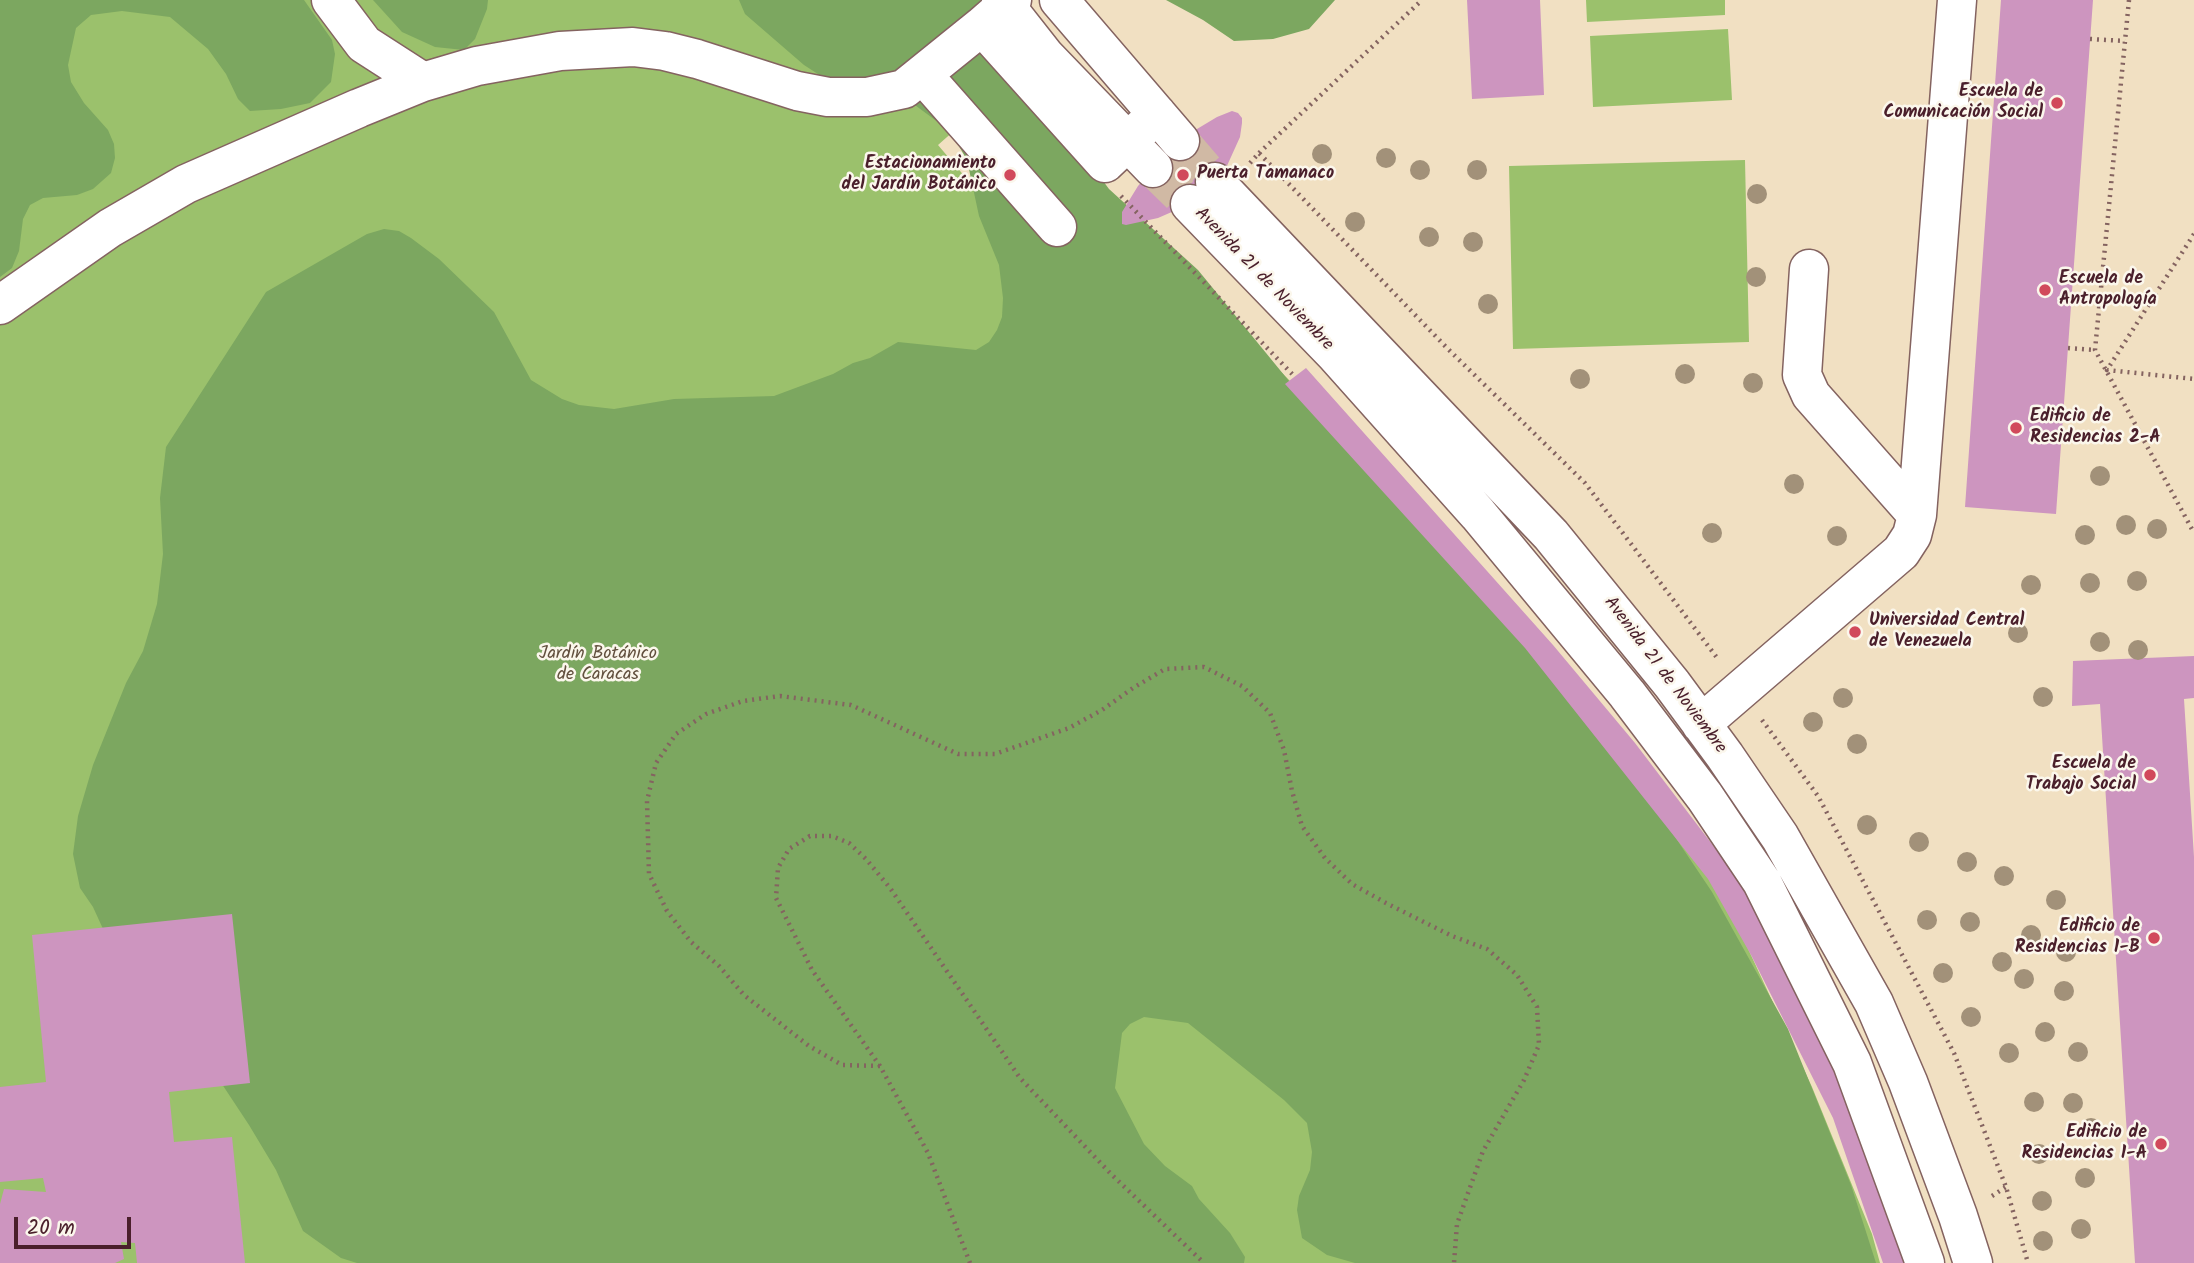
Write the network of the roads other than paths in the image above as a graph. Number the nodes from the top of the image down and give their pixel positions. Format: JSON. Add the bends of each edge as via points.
{"nodes":[{"id":1,"x":331,"y":0,"type":"edge"},
{"id":2,"x":1059,"y":0,"type":"edge"},
{"id":3,"x":1956,"y":0,"type":"edge"},
{"id":4,"x":1000,"y":8,"type":"edge"},
{"id":5,"x":923,"y":75,"type":"junction"},
{"id":6,"x":423,"y":82,"type":"junction"},
{"id":7,"x":1057,"y":227,"type":"dead end"},
{"id":8,"x":1809,"y":269,"type":"dead end"},
{"id":9,"x":0,"y":305,"type":"edge"},
{"id":10,"x":1917,"y":515,"type":"junction"},
{"id":11,"x":1701,"y":724,"type":"junction"},
{"id":12,"x":1925,"y":1263,"type":"edge"},
{"id":13,"x":1973,"y":1263,"type":"edge"}],
"edges":[{"from":1,"to":6,"type":"street","via":[[364,44]]},
{"from":2,"to":4,"type":"street","via":[[1168,128],[1140,155]]},
{"from":3,"to":10,"type":"street"},
{"from":4,"to":5,"type":"street"},
{"from":5,"to":6,"type":"street","via":[[892,93],[828,97],[665,51],[598,47],[490,64]]},
{"from":5,"to":7,"type":"street"},
{"from":6,"to":9,"type":"street","via":[[186,184],[110,228]]},
{"from":8,"to":10,"type":"street","via":[[1802,375],[1811,395]]},
{"from":10,"to":11,"type":"street","via":[[1901,552]]},
{"from":11,"to":12,"type":"street","name":"Avenida 21 de Noviembre","via":[[1550,535],[1203,193],[1336,355],[1478,514],[1627,694],[1705,797],[1762,882],[1852,1063]]},
{"from":11,"to":13,"type":"street","name":"Avenida 21 de Noviembre","via":[[1780,837],[1874,1003],[1908,1082]]}]}
